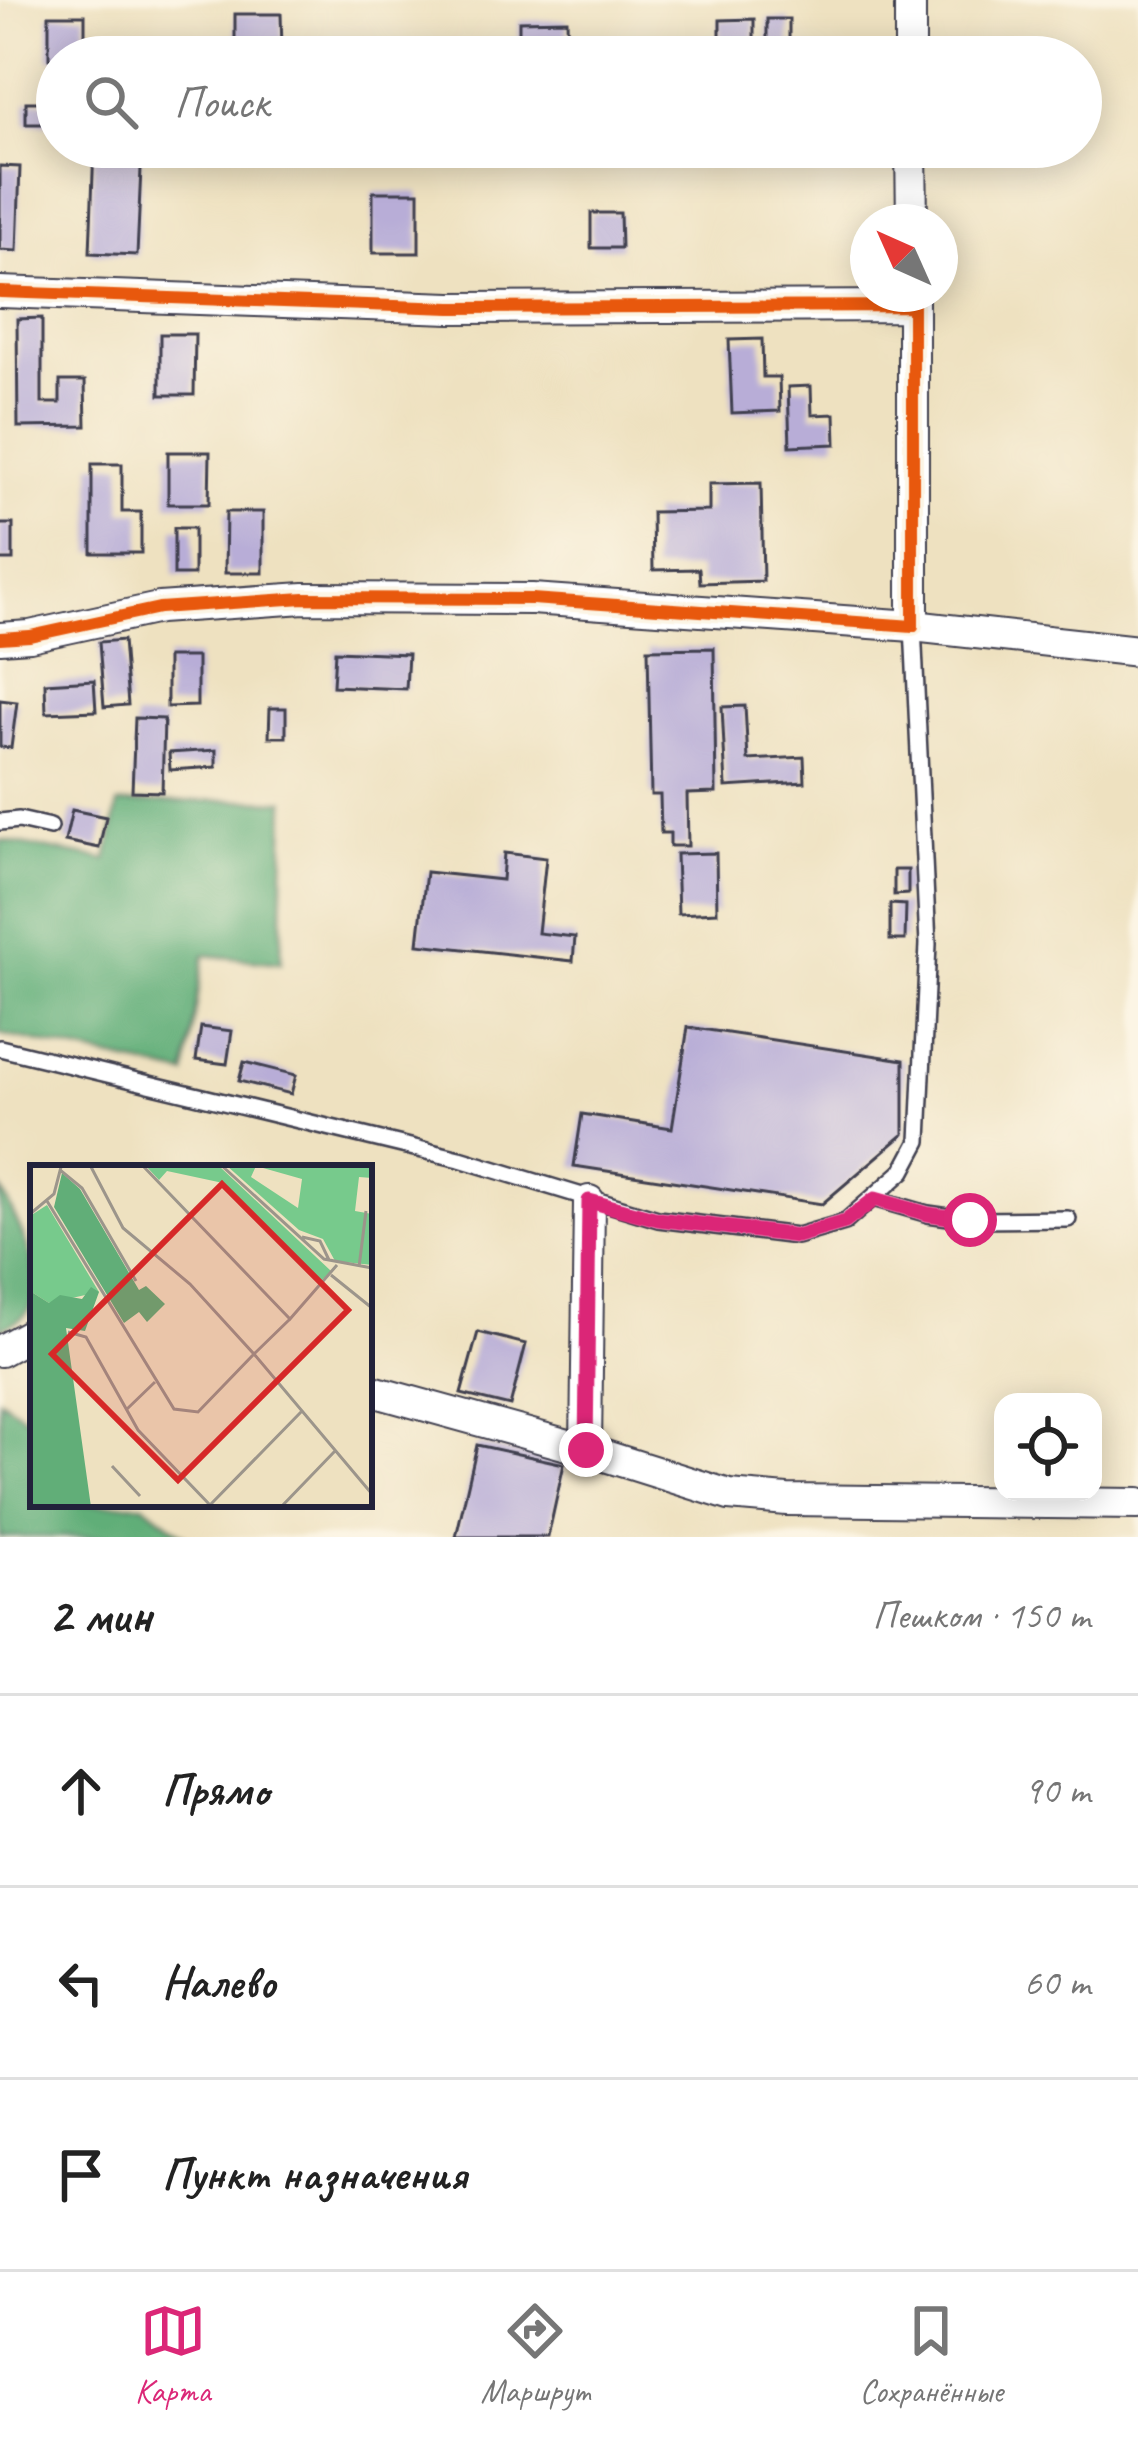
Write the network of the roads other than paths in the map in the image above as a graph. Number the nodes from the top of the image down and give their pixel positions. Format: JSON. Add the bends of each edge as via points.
{"nodes":[{"id":1,"x":910,"y":0,"type":"edge"},
{"id":2,"x":910,"y":36,"type":"edge"},
{"id":3,"x":911,"y":168,"type":"edge"},
{"id":4,"x":912,"y":204,"type":"edge"},
{"id":5,"x":0,"y":292,"type":"edge"},
{"id":6,"x":850,"y":301,"type":"edge"},
{"id":7,"x":913,"y":312,"type":"edge"},
{"id":8,"x":913,"y":626,"type":"junction"},
{"id":9,"x":0,"y":638,"type":"edge"},
{"id":10,"x":1138,"y":650,"type":"edge"},
{"id":11,"x":0,"y":822,"type":"edge"},
{"id":12,"x":50,"y":827,"type":"dead end"},
{"id":13,"x":0,"y":1048,"type":"edge"},
{"id":14,"x":875,"y":1199,"type":"junction"},
{"id":15,"x":589,"y":1201,"type":"junction"},
{"id":16,"x":1068,"y":1219,"type":"dead end"},
{"id":17,"x":30,"y":1335,"type":"edge"},
{"id":18,"x":0,"y":1351,"type":"edge"},
{"id":19,"x":372,"y":1391,"type":"edge"},
{"id":20,"x":586,"y":1450,"type":"junction"},
{"id":21,"x":1138,"y":1504,"type":"edge"}],
"edges":[{"from":1,"to":2,"type":"street"},
{"from":3,"to":4,"type":"street"},
{"from":5,"to":6,"type":"street","via":[[451,308]]},
{"from":7,"to":8,"type":"street"},
{"from":8,"to":9,"type":"street","via":[[532,599],[304,598],[159,608]]},
{"from":8,"to":10,"type":"street"},
{"from":8,"to":14,"type":"lane","via":[[928,944],[919,1141]]},
{"from":11,"to":12,"type":"lane"},
{"from":13,"to":15,"type":"lane","via":[[460,1159]]},
{"from":14,"to":15,"type":"lane","via":[[845,1222],[797,1236],[658,1219]]},
{"from":14,"to":16,"type":"lane","via":[[970,1220]]},
{"from":15,"to":20,"type":"street"},
{"from":17,"to":18,"type":"street"},
{"from":19,"to":20,"type":"street"},
{"from":20,"to":21,"type":"street","via":[[729,1495]]}]}
